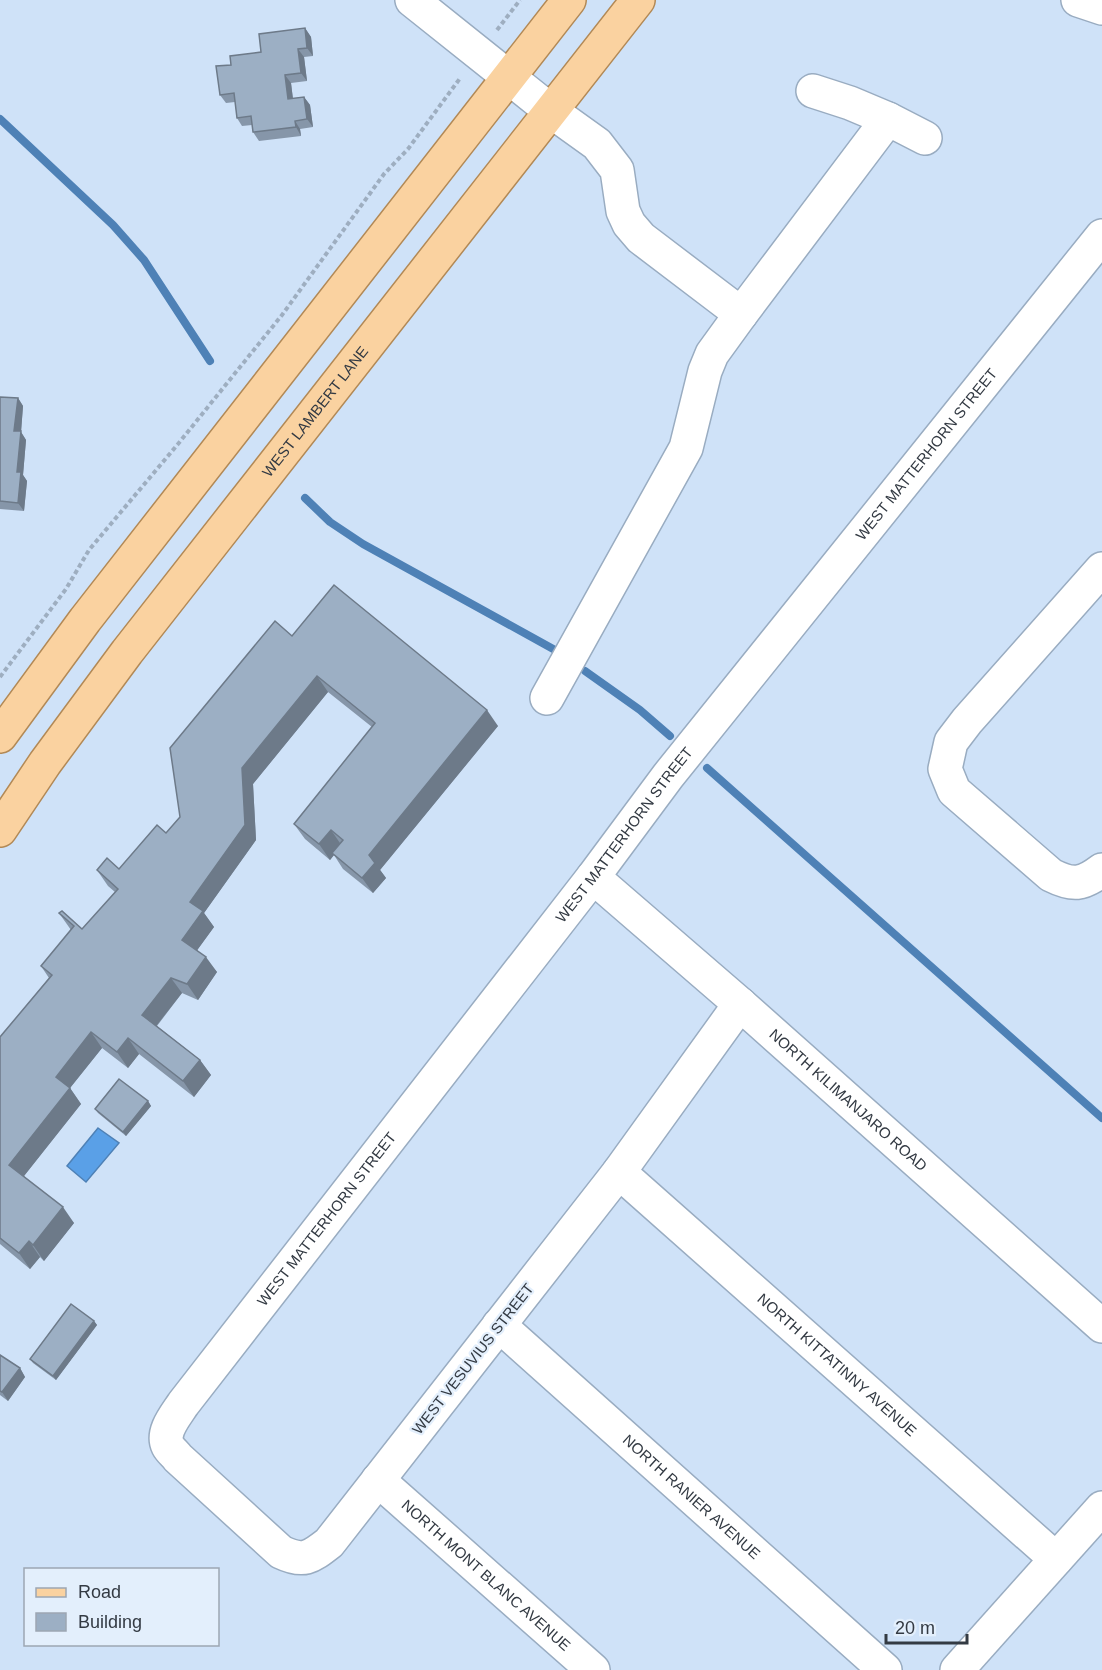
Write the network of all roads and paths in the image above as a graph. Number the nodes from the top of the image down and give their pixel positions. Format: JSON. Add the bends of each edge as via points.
{"nodes":[{"id":1,"x":412,"y":0,"type":"edge"},
{"id":2,"x":520,"y":0,"type":"edge"},
{"id":3,"x":569,"y":0,"type":"edge"},
{"id":4,"x":638,"y":0,"type":"edge"},
{"id":5,"x":1078,"y":0,"type":"edge"},
{"id":6,"x":1102,"y":8,"type":"edge"},
{"id":7,"x":502,"y":25,"type":"dead end"},
{"id":8,"x":508,"y":77,"type":"junction"},
{"id":9,"x":457,"y":83,"type":"dead end"},
{"id":10,"x":813,"y":92,"type":"dead end"},
{"id":11,"x":551,"y":111,"type":"junction"},
{"id":12,"x":888,"y":119,"type":"junction"},
{"id":13,"x":925,"y":138,"type":"dead end"},
{"id":14,"x":1102,"y":236,"type":"edge"},
{"id":15,"x":741,"y":314,"type":"junction"},
{"id":16,"x":1102,"y":569,"type":"edge"},
{"id":17,"x":0,"y":677,"type":"edge"},
{"id":18,"x":547,"y":698,"type":"dead end"},
{"id":19,"x":0,"y":736,"type":"edge"},
{"id":20,"x":0,"y":830,"type":"edge"},
{"id":21,"x":593,"y":877,"type":"junction"},
{"id":22,"x":1091,"y":877,"type":"edge"},
{"id":23,"x":740,"y":1004,"type":"junction"},
{"id":24,"x":619,"y":1172,"type":"junction"},
{"id":25,"x":499,"y":1324,"type":"junction"},
{"id":26,"x":1102,"y":1326,"type":"edge"},
{"id":27,"x":167,"y":1445,"type":"joint"},
{"id":28,"x":378,"y":1480,"type":"junction"},
{"id":29,"x":1102,"y":1508,"type":"edge"},
{"id":30,"x":1056,"y":1559,"type":"junction"},
{"id":31,"x":593,"y":1670,"type":"edge"},
{"id":32,"x":885,"y":1670,"type":"edge"},
{"id":33,"x":957,"y":1670,"type":"edge"}],
"edges":[{"from":1,"to":8,"type":"street"},
{"from":2,"to":7,"type":"path"},
{"from":3,"to":8,"type":"main road"},
{"from":4,"to":11,"type":"main road","name":"WEST LAMBERT LANE"},
{"from":5,"to":6,"type":"street"},
{"from":8,"to":11,"type":"street"},
{"from":8,"to":19,"type":"main road","via":[[96,605]]},
{"from":9,"to":17,"type":"path","via":[[408,149],[384,174],[282,315],[88,550],[66,589]]},
{"from":10,"to":12,"type":"street"},
{"from":11,"to":15,"type":"street","via":[[597,144],[609,158],[617,170],[623,211],[641,238]]},
{"from":11,"to":20,"type":"main road","name":"WEST LAMBERT LANE","via":[[127,651]]},
{"from":12,"to":13,"type":"street"},
{"from":12,"to":15,"type":"street"},
{"from":14,"to":21,"type":"street","name":"WEST MATTERHORN STREET","via":[[668,776]]},
{"from":15,"to":18,"type":"street","via":[[705,370],[686,448]]},
{"from":16,"to":22,"type":"street","via":[[951,742],[945,769],[954,791],[1051,875],[1064,882]]},
{"from":21,"to":23,"type":"street","name":"NORTH KILIMANJARO ROAD"},
{"from":21,"to":27,"type":"street","name":"WEST MATTERHORN STREET","via":[[183,1404],[171,1423]]},
{"from":23,"to":24,"type":"street","name":"WEST VESUVIUS STREET"},
{"from":23,"to":26,"type":"street","name":"NORTH KILIMANJARO ROAD"},
{"from":24,"to":25,"type":"street","name":"WEST VESUVIUS STREET"},
{"from":24,"to":30,"type":"street","name":"NORTH KITTATINNY AVENUE"},
{"from":25,"to":28,"type":"street","name":"WEST VESUVIUS STREET"},
{"from":25,"to":32,"type":"street","name":"NORTH RANIER AVENUE"},
{"from":27,"to":28,"type":"street","name":"WEST VESUVIUS STREET","via":[[281,1552],[295,1558],[312,1557],[329,1543]]},
{"from":28,"to":31,"type":"street","name":"NORTH MONT BLANC AVENUE"},
{"from":29,"to":30,"type":"street"},
{"from":30,"to":33,"type":"street"}]}
